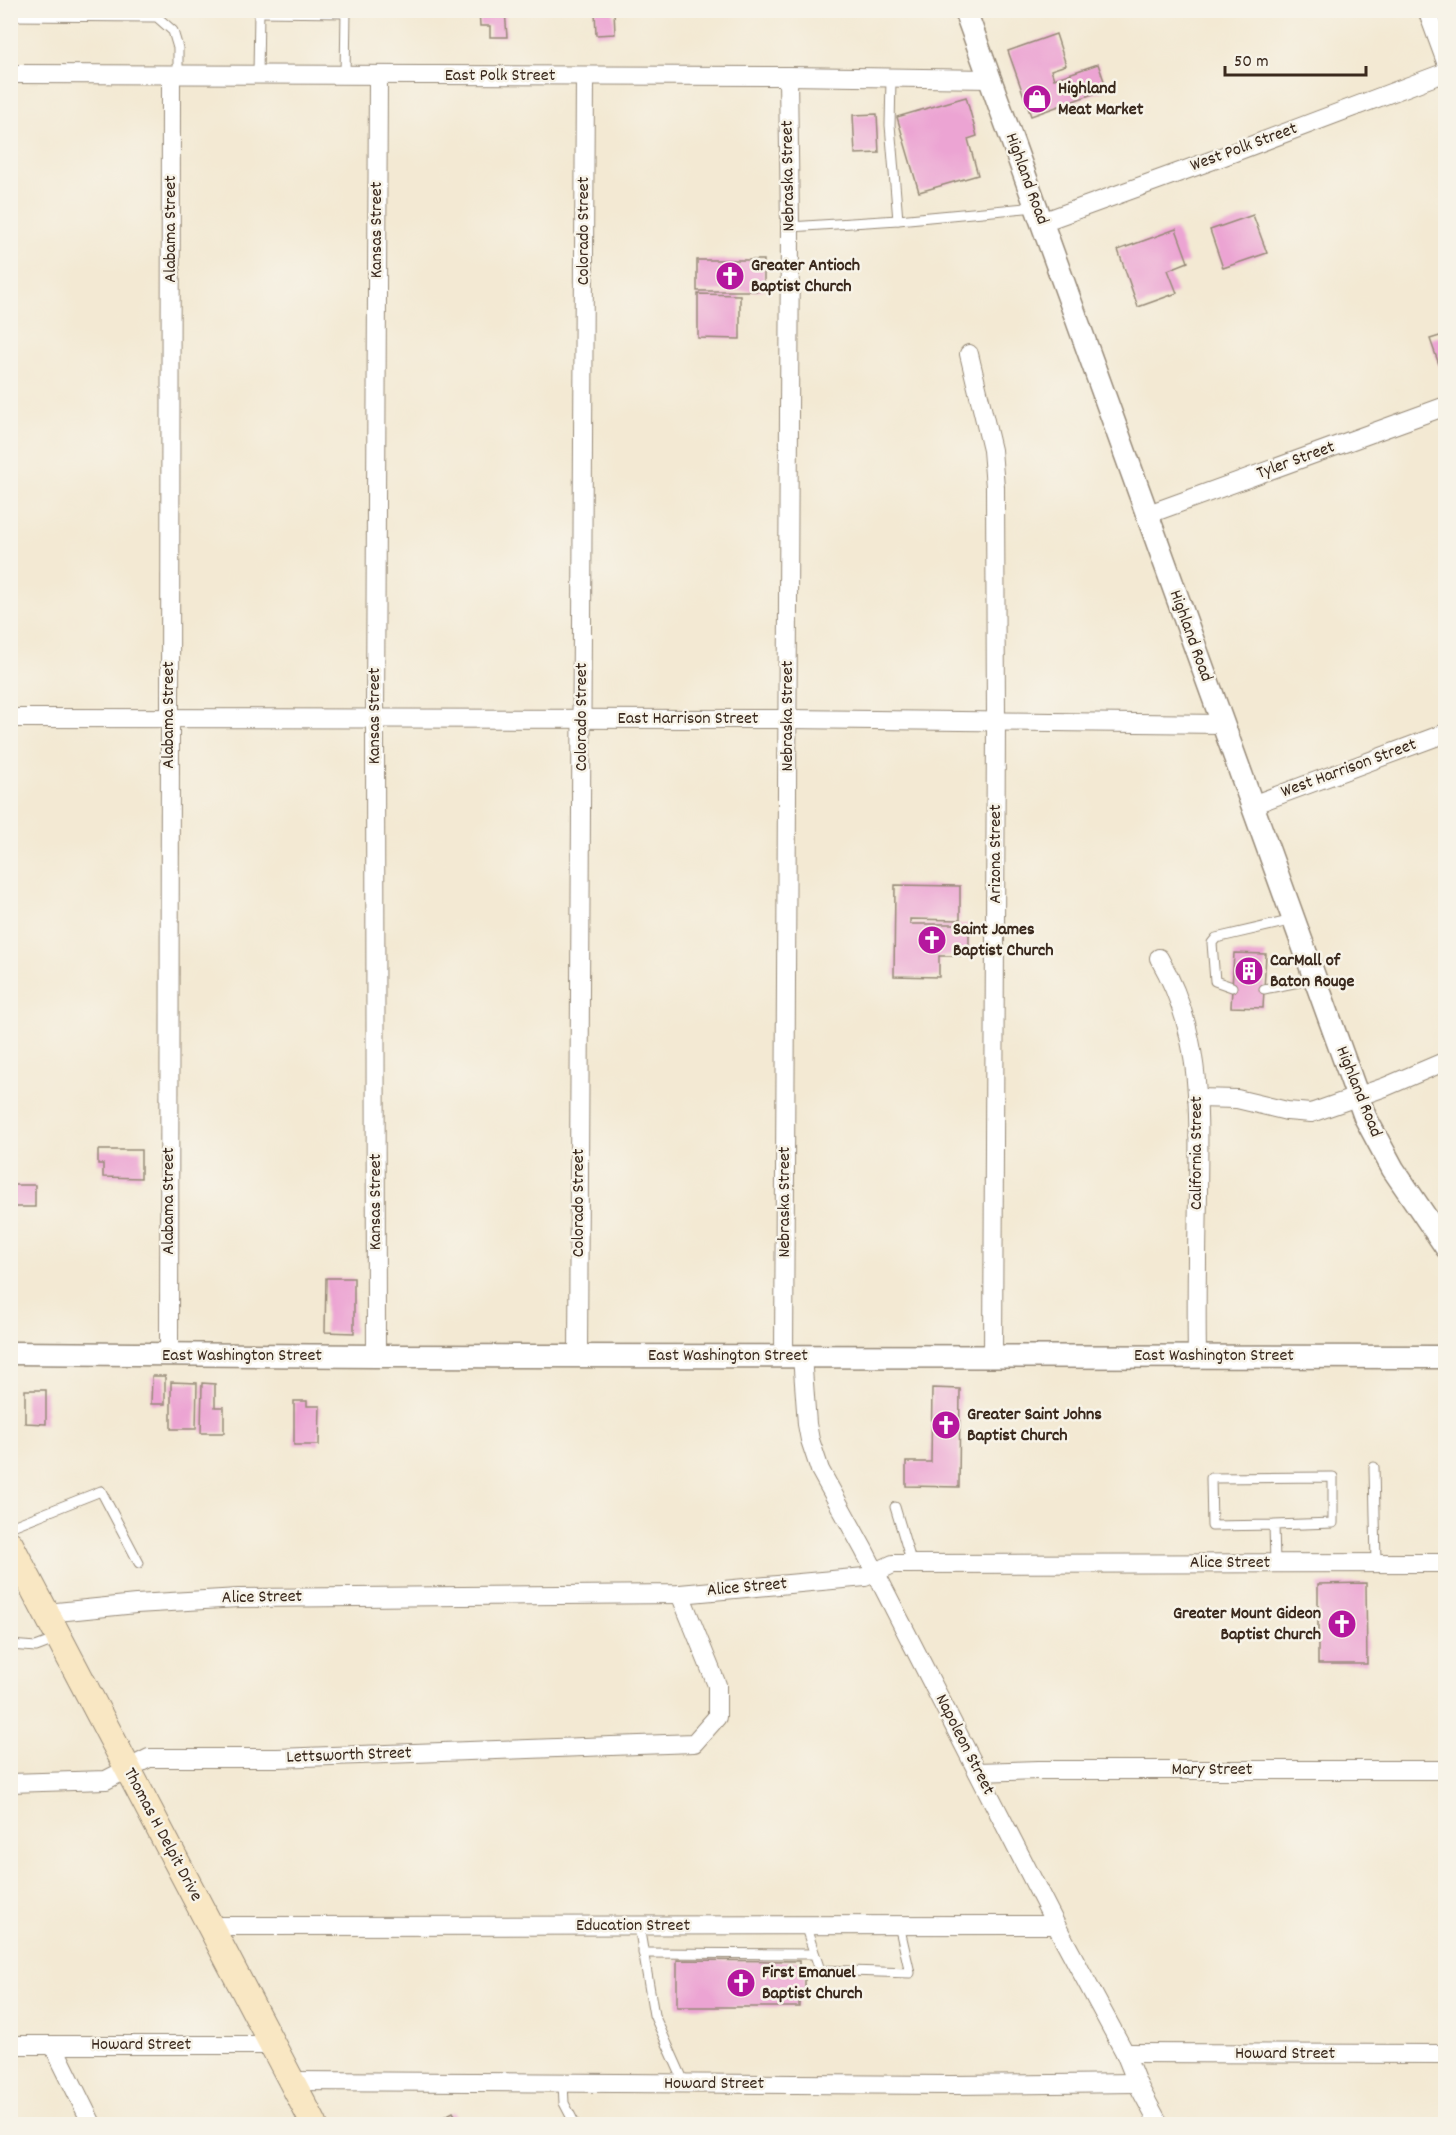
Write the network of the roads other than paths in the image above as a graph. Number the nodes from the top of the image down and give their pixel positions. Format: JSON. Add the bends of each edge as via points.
{"nodes":[{"id":1,"x":965,"y":10,"type":"edge"},
{"id":2,"x":1427,"y":10,"type":"edge"},
{"id":3,"x":259,"y":11,"type":"edge"},
{"id":4,"x":346,"y":12,"type":"edge"},
{"id":5,"x":10,"y":16,"type":"edge"},
{"id":6,"x":1446,"y":62,"type":"edge"},
{"id":7,"x":1446,"y":72,"type":"edge"},
{"id":8,"x":10,"y":74,"type":"edge"},
{"id":9,"x":175,"y":75,"type":"junction"},
{"id":10,"x":258,"y":75,"type":"junction"},
{"id":11,"x":345,"y":75,"type":"junction"},
{"id":12,"x":378,"y":75,"type":"junction"},
{"id":13,"x":585,"y":76,"type":"junction"},
{"id":14,"x":788,"y":76,"type":"junction"},
{"id":15,"x":891,"y":79,"type":"junction"},
{"id":16,"x":990,"y":79,"type":"junction"},
{"id":17,"x":1039,"y":215,"type":"junction"},
{"id":18,"x":898,"y":219,"type":"junction"},
{"id":19,"x":790,"y":227,"type":"junction"},
{"id":20,"x":969,"y":354,"type":"dead end"},
{"id":21,"x":1446,"y":405,"type":"edge"},
{"id":22,"x":1146,"y":515,"type":"junction"},
{"id":23,"x":10,"y":718,"type":"edge"},
{"id":24,"x":169,"y":718,"type":"junction"},
{"id":25,"x":375,"y":718,"type":"junction"},
{"id":26,"x":582,"y":718,"type":"junction"},
{"id":27,"x":788,"y":719,"type":"junction"},
{"id":28,"x":996,"y":722,"type":"junction"},
{"id":29,"x":1222,"y":724,"type":"junction"},
{"id":30,"x":1446,"y":733,"type":"edge"},
{"id":31,"x":1252,"y":805,"type":"junction"},
{"id":32,"x":1293,"y":920,"type":"junction"},
{"id":33,"x":1159,"y":958,"type":"dead end"},
{"id":34,"x":1314,"y":979,"type":"junction"},
{"id":35,"x":1232,"y":987,"type":"dead end"},
{"id":36,"x":1264,"y":989,"type":"dead end"},
{"id":37,"x":1446,"y":1061,"type":"edge"},
{"id":38,"x":1358,"y":1097,"type":"junction"},
{"id":39,"x":1197,"y":1098,"type":"junction"},
{"id":40,"x":1438,"y":1218,"type":"edge"},
{"id":41,"x":1446,"y":1247,"type":"edge"},
{"id":42,"x":10,"y":1353,"type":"edge"},
{"id":43,"x":169,"y":1355,"type":"junction"},
{"id":44,"x":376,"y":1356,"type":"junction"},
{"id":45,"x":793,"y":1356,"type":"junction"},
{"id":46,"x":993,"y":1356,"type":"junction"},
{"id":47,"x":1197,"y":1356,"type":"junction"},
{"id":48,"x":578,"y":1357,"type":"junction"},
{"id":49,"x":1446,"y":1357,"type":"edge"},
{"id":50,"x":1374,"y":1467,"type":"dead end"},
{"id":51,"x":895,"y":1507,"type":"dead end"},
{"id":52,"x":1274,"y":1525,"type":"junction"},
{"id":53,"x":10,"y":1527,"type":"edge"},
{"id":54,"x":10,"y":1544,"type":"edge"},
{"id":55,"x":139,"y":1563,"type":"dead end"},
{"id":56,"x":1275,"y":1563,"type":"junction"},
{"id":57,"x":1376,"y":1563,"type":"junction"},
{"id":58,"x":1446,"y":1563,"type":"edge"},
{"id":59,"x":912,"y":1564,"type":"junction"},
{"id":60,"x":875,"y":1572,"type":"junction"},
{"id":61,"x":680,"y":1594,"type":"junction"},
{"id":62,"x":47,"y":1613,"type":"junction"},
{"id":63,"x":59,"y":1638,"type":"junction"},
{"id":64,"x":10,"y":1645,"type":"edge"},
{"id":65,"x":127,"y":1768,"type":"junction"},
{"id":66,"x":1446,"y":1770,"type":"edge"},
{"id":67,"x":978,"y":1772,"type":"junction"},
{"id":68,"x":10,"y":1783,"type":"edge"},
{"id":69,"x":804,"y":1925,"type":"junction"},
{"id":70,"x":899,"y":1925,"type":"junction"},
{"id":71,"x":1056,"y":1925,"type":"junction"},
{"id":72,"x":210,"y":1926,"type":"junction"},
{"id":73,"x":639,"y":1926,"type":"junction"},
{"id":74,"x":643,"y":1953,"type":"junction"},
{"id":75,"x":814,"y":1953,"type":"junction"},
{"id":76,"x":272,"y":2044,"type":"junction"},
{"id":77,"x":10,"y":2045,"type":"edge"},
{"id":78,"x":53,"y":2045,"type":"junction"},
{"id":79,"x":1125,"y":2053,"type":"junction"},
{"id":80,"x":1446,"y":2054,"type":"edge"},
{"id":81,"x":292,"y":2081,"type":"junction"},
{"id":82,"x":563,"y":2083,"type":"junction"},
{"id":83,"x":1137,"y":2083,"type":"junction"},
{"id":84,"x":684,"y":2084,"type":"junction"},
{"id":85,"x":93,"y":2124,"type":"edge"},
{"id":86,"x":314,"y":2124,"type":"edge"},
{"id":87,"x":575,"y":2124,"type":"edge"},
{"id":88,"x":1159,"y":2124,"type":"edge"}],
"edges":[{"from":1,"to":16,"type":"street","name":"Highland Road"},
{"from":2,"to":6,"type":"street"},
{"from":3,"to":4,"type":"lane"},
{"from":3,"to":10,"type":"lane"},
{"from":4,"to":11,"type":"lane"},
{"from":5,"to":9,"type":"lane","via":[[157,17],[173,31],[178,48]]},
{"from":7,"to":17,"type":"street","name":"West Polk Street","via":[[1224,156]]},
{"from":8,"to":9,"type":"street","name":"East Polk Street"},
{"from":9,"to":10,"type":"street","name":"East Polk Street"},
{"from":9,"to":24,"type":"street","name":"Alabama Street"},
{"from":10,"to":11,"type":"street","name":"East Polk Street"},
{"from":11,"to":12,"type":"street","name":"East Polk Street"},
{"from":12,"to":13,"type":"street","name":"East Polk Street"},
{"from":12,"to":25,"type":"street","name":"Kansas Street"},
{"from":13,"to":14,"type":"street","name":"East Polk Street"},
{"from":13,"to":26,"type":"street","name":"Colorado Street"},
{"from":14,"to":15,"type":"street","name":"East Polk Street"},
{"from":14,"to":19,"type":"street","name":"Nebraska Street"},
{"from":15,"to":16,"type":"street","name":"East Polk Street"},
{"from":15,"to":18,"type":"lane","via":[[890,125]]},
{"from":16,"to":17,"type":"street","name":"Highland Road"},
{"from":17,"to":18,"type":"lane"},
{"from":17,"to":22,"type":"street","name":"Highland Road"},
{"from":18,"to":19,"type":"lane"},
{"from":19,"to":27,"type":"street","name":"Nebraska Street"},
{"from":20,"to":28,"type":"street","name":"Arizona Street","via":[[992,450],[995,487]]},
{"from":21,"to":22,"type":"street","name":"Tyler Street"},
{"from":22,"to":29,"type":"street","name":"Highland Road"},
{"from":23,"to":24,"type":"street","name":"East Harrison Street"},
{"from":24,"to":25,"type":"street","name":"East Harrison Street"},
{"from":24,"to":43,"type":"street","name":"Alabama Street"},
{"from":25,"to":26,"type":"street","name":"East Harrison Street"},
{"from":25,"to":44,"type":"street","name":"Kansas Street"},
{"from":26,"to":27,"type":"street","name":"East Harrison Street"},
{"from":26,"to":48,"type":"street","name":"Colorado Street"},
{"from":27,"to":28,"type":"street","name":"East Harrison Street"},
{"from":27,"to":45,"type":"street","name":"Nebraska Street"},
{"from":28,"to":29,"type":"street","name":"East Harrison Street"},
{"from":28,"to":46,"type":"street","name":"Arizona Street"},
{"from":29,"to":31,"type":"street","name":"Highland Road"},
{"from":30,"to":31,"type":"street","name":"West Harrison Street"},
{"from":31,"to":32,"type":"street","name":"Highland Road"},
{"from":32,"to":34,"type":"street","name":"Highland Road"},
{"from":32,"to":35,"type":"lane","via":[[1216,938],[1212,943],[1215,981]]},
{"from":33,"to":39,"type":"street","name":"California Street","via":[[1185,1016]]},
{"from":34,"to":36,"type":"lane"},
{"from":34,"to":38,"type":"street","name":"Highland Road"},
{"from":37,"to":38,"type":"street"},
{"from":38,"to":39,"type":"street","via":[[1311,1113],[1237,1099]]},
{"from":38,"to":40,"type":"street","name":"Highland Road","via":[[1383,1152]]},
{"from":39,"to":47,"type":"street","name":"California Street"},
{"from":40,"to":41,"type":"street","name":"Highland Road"},
{"from":42,"to":43,"type":"street","name":"East Washington Street"},
{"from":43,"to":44,"type":"street","name":"East Washington Street"},
{"from":44,"to":48,"type":"street","name":"East Washington Street"},
{"from":45,"to":46,"type":"street","name":"East Washington Street"},
{"from":45,"to":48,"type":"street","name":"East Washington Street"},
{"from":45,"to":60,"type":"street","name":"Napoleon Street","via":[[820,1470]]},
{"from":46,"to":47,"type":"street","name":"East Washington Street"},
{"from":47,"to":49,"type":"street","name":"East Washington Street"},
{"from":50,"to":57,"type":"lane"},
{"from":51,"to":59,"type":"lane"},
{"from":52,"to":52,"type":"lane","via":[[1212,1526],[1211,1478],[1333,1477],[1333,1523]]},
{"from":52,"to":56,"type":"lane"},
{"from":53,"to":55,"type":"lane","via":[[101,1491]]},
{"from":54,"to":62,"type":"main road","name":"Thomas H Delpit Drive"},
{"from":56,"to":57,"type":"street","name":"Alice Street"},
{"from":56,"to":59,"type":"street","name":"Alice Street"},
{"from":57,"to":58,"type":"street","name":"Alice Street"},
{"from":59,"to":60,"type":"street","name":"Alice Street","via":[[893,1564]]},
{"from":60,"to":61,"type":"street","name":"Alice Street","via":[[865,1577]]},
{"from":60,"to":67,"type":"street","name":"Napoleon Street"},
{"from":61,"to":62,"type":"street","name":"Alice Street","via":[[239,1598]]},
{"from":61,"to":65,"type":"street","name":"Lettsworth Street","via":[[717,1685],[717,1717],[694,1743],[278,1758],[149,1758]]},
{"from":62,"to":63,"type":"main road","name":"Thomas H Delpit Drive"},
{"from":63,"to":64,"type":"lane","via":[[36,1647]]},
{"from":63,"to":65,"type":"main road","name":"Thomas H Delpit Drive"},
{"from":65,"to":68,"type":"street","name":"Lettsworth Street","via":[[106,1780]]},
{"from":65,"to":72,"type":"main road","name":"Thomas H Delpit Drive"},
{"from":66,"to":67,"type":"street","name":"Mary Street"},
{"from":67,"to":71,"type":"street","name":"Napoleon Street"},
{"from":69,"to":70,"type":"street","name":"Education Street"},
{"from":69,"to":73,"type":"street","name":"Education Street"},
{"from":69,"to":75,"type":"lane"},
{"from":70,"to":71,"type":"street","name":"Education Street"},
{"from":70,"to":75,"type":"lane","via":[[910,1973],[820,1970]]},
{"from":71,"to":79,"type":"street","name":"Napoleon Street"},
{"from":72,"to":73,"type":"street","name":"Education Street"},
{"from":72,"to":76,"type":"main road","name":"Thomas H Delpit Drive"},
{"from":73,"to":74,"type":"lane"},
{"from":74,"to":75,"type":"lane"},
{"from":74,"to":84,"type":"lane","via":[[654,2015]]},
{"from":76,"to":78,"type":"street","name":"Howard Street"},
{"from":76,"to":81,"type":"main road","name":"Thomas H Delpit Drive"},
{"from":77,"to":78,"type":"street","name":"Howard Street"},
{"from":78,"to":85,"type":"street"},
{"from":79,"to":80,"type":"street","name":"Howard Street"},
{"from":79,"to":83,"type":"street","name":"Napoleon Street"},
{"from":81,"to":82,"type":"street","name":"Howard Street"},
{"from":81,"to":86,"type":"main road","name":"Thomas H Delpit Drive"},
{"from":82,"to":84,"type":"street","name":"Howard Street"},
{"from":82,"to":87,"type":"lane","via":[[564,2103]]},
{"from":83,"to":84,"type":"street","name":"Howard Street"},
{"from":83,"to":88,"type":"street","name":"Napoleon Street"}]}
